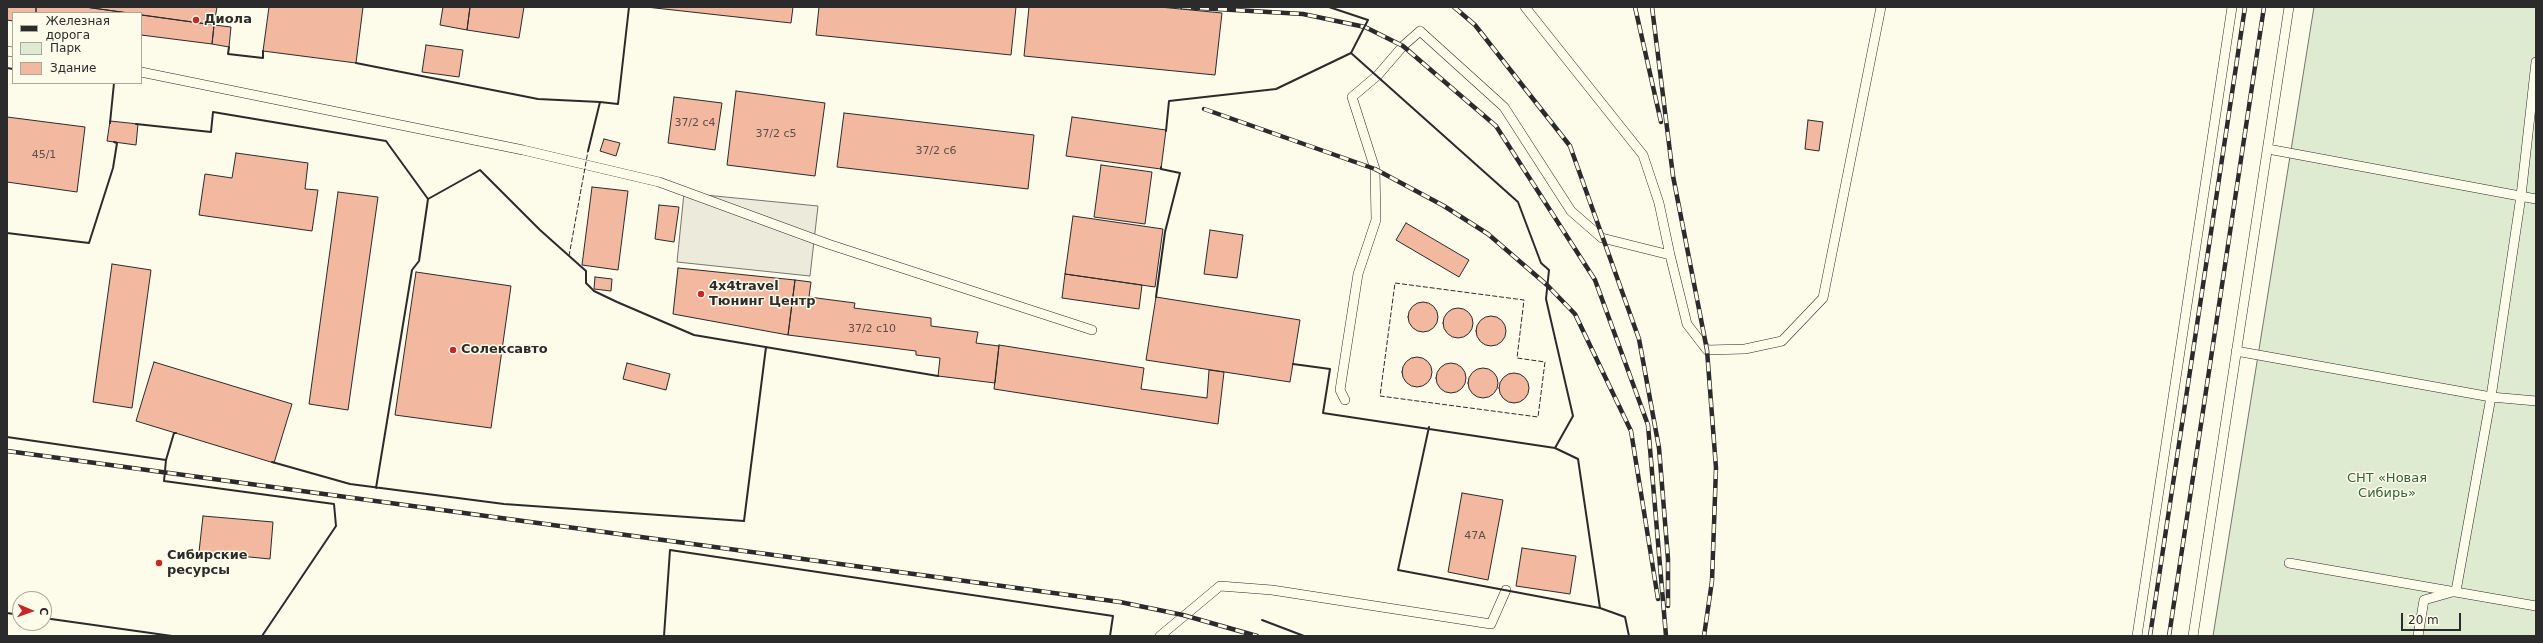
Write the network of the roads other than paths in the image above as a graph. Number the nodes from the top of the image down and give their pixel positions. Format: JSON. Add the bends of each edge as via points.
{"nodes":[{"id":1,"x":1525,"y":7,"type":"edge"},
{"id":2,"x":1881,"y":7,"type":"edge"},
{"id":3,"x":2232,"y":7,"type":"edge"},
{"id":4,"x":2289,"y":7,"type":"edge"},
{"id":5,"x":2536,"y":62,"type":"edge"},
{"id":6,"x":142,"y":72,"type":"edge"},
{"id":7,"x":2268,"y":149,"type":"junction"},
{"id":8,"x":2521,"y":196,"type":"junction"},
{"id":9,"x":2536,"y":199,"type":"edge"},
{"id":10,"x":1670,"y":255,"type":"junction"},
{"id":11,"x":1092,"y":330,"type":"dead end"},
{"id":12,"x":2236,"y":352,"type":"junction"},
{"id":13,"x":2491,"y":397,"type":"junction"},
{"id":14,"x":1345,"y":400,"type":"dead end"},
{"id":15,"x":2536,"y":401,"type":"edge"},
{"id":16,"x":2289,"y":563,"type":"dead end"},
{"id":17,"x":1506,"y":590,"type":"dead end"},
{"id":18,"x":2456,"y":591,"type":"junction"},
{"id":19,"x":2536,"y":606,"type":"edge"},
{"id":20,"x":1160,"y":636,"type":"edge"},
{"id":21,"x":2137,"y":636,"type":"edge"},
{"id":22,"x":2193,"y":636,"type":"edge"},
{"id":23,"x":2418,"y":636,"type":"edge"}],
"edges":[{"from":1,"to":10,"type":"lane","via":[[1643,155],[1659,203]]},
{"from":2,"to":10,"type":"lane","via":[[1823,298],[1782,341],[1745,348],[1707,350],[1687,324]]},
{"from":3,"to":21,"type":"lane"},
{"from":4,"to":7,"type":"lane"},
{"from":5,"to":8,"type":"lane"},
{"from":6,"to":11,"type":"lane","via":[[523,150],[659,182],[828,244]]},
{"from":7,"to":8,"type":"lane"},
{"from":7,"to":12,"type":"lane"},
{"from":8,"to":9,"type":"lane"},
{"from":8,"to":13,"type":"lane"},
{"from":10,"to":14,"type":"lane","via":[[1602,238],[1572,211],[1504,106],[1420,31],[1378,75],[1352,97],[1375,169],[1376,220],[1358,274],[1340,390]]},
{"from":12,"to":13,"type":"lane"},
{"from":12,"to":22,"type":"lane"},
{"from":13,"to":15,"type":"lane"},
{"from":13,"to":18,"type":"lane"},
{"from":16,"to":18,"type":"lane"},
{"from":17,"to":20,"type":"lane","via":[[1491,624],[1272,590],[1220,586]]},
{"from":18,"to":19,"type":"lane"},
{"from":18,"to":23,"type":"lane","via":[[2424,600]]}]}
